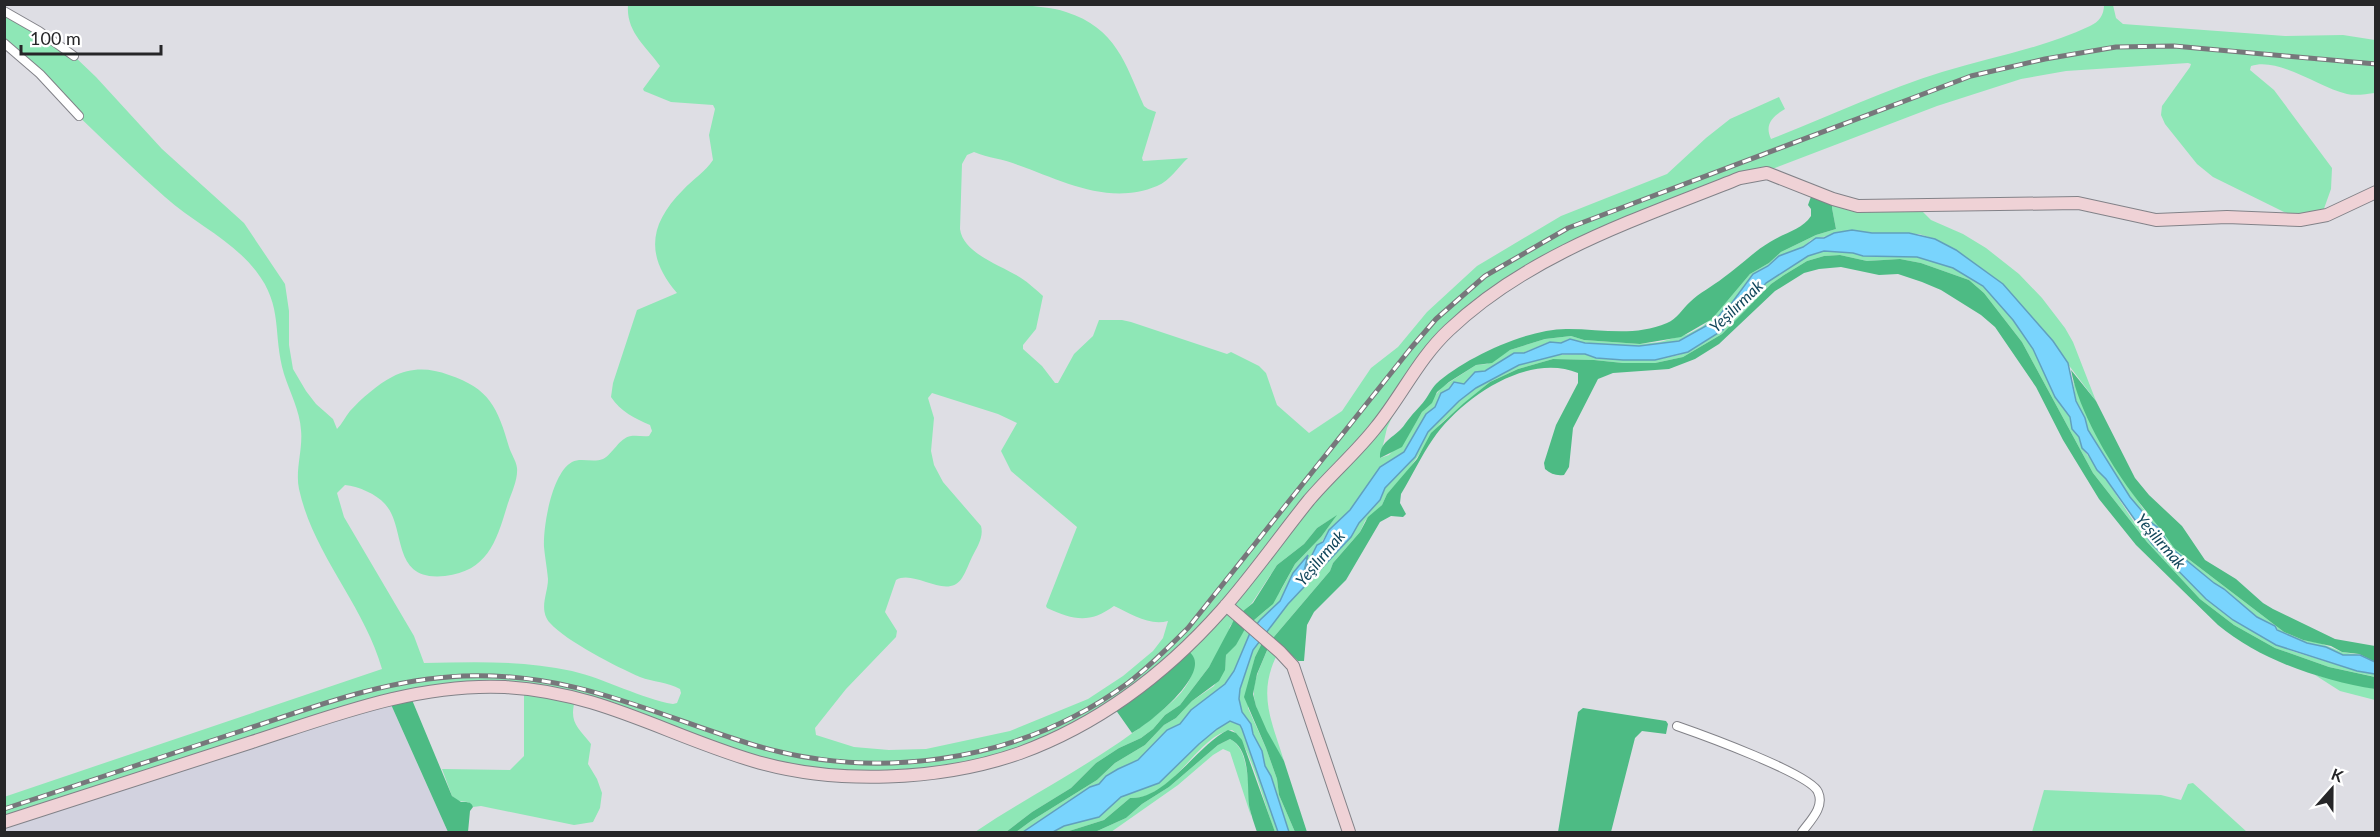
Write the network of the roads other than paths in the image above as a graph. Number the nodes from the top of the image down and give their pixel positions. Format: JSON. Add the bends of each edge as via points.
{"nodes":[{"id":1,"x":4,"y":11,"type":"edge"},
{"id":2,"x":4,"y":43,"type":"edge"},
{"id":3,"x":74,"y":56,"type":"dead end"},
{"id":4,"x":79,"y":116,"type":"dead end"},
{"id":5,"x":2376,"y":192,"type":"edge"},
{"id":6,"x":1231,"y":609,"type":"junction"},
{"id":7,"x":1677,"y":726,"type":"dead end"},
{"id":8,"x":4,"y":822,"type":"edge"},
{"id":9,"x":1349,"y":832,"type":"edge"},
{"id":10,"x":1802,"y":832,"type":"edge"}],
"edges":[{"from":1,"to":3,"type":"street"},
{"from":2,"to":4,"type":"street","via":[[25,59]]},
{"from":5,"to":6,"type":"street","via":[[2314,219],[2156,220],[2078,203],[1858,206],[1767,173],[1740,178],[1576,244],[1506,286],[1464,317],[1426,356],[1381,422],[1312,496]]},
{"from":6,"to":8,"type":"street","via":[[1156,675],[1097,715],[1016,754],[933,774],[845,776],[784,768],[743,758],[622,711],[567,695],[465,687],[425,691],[352,710]]},
{"from":6,"to":9,"type":"street","via":[[1293,666]]},
{"from":7,"to":10,"type":"street","via":[[1753,755],[1812,784],[1819,794],[1819,807]]}]}
